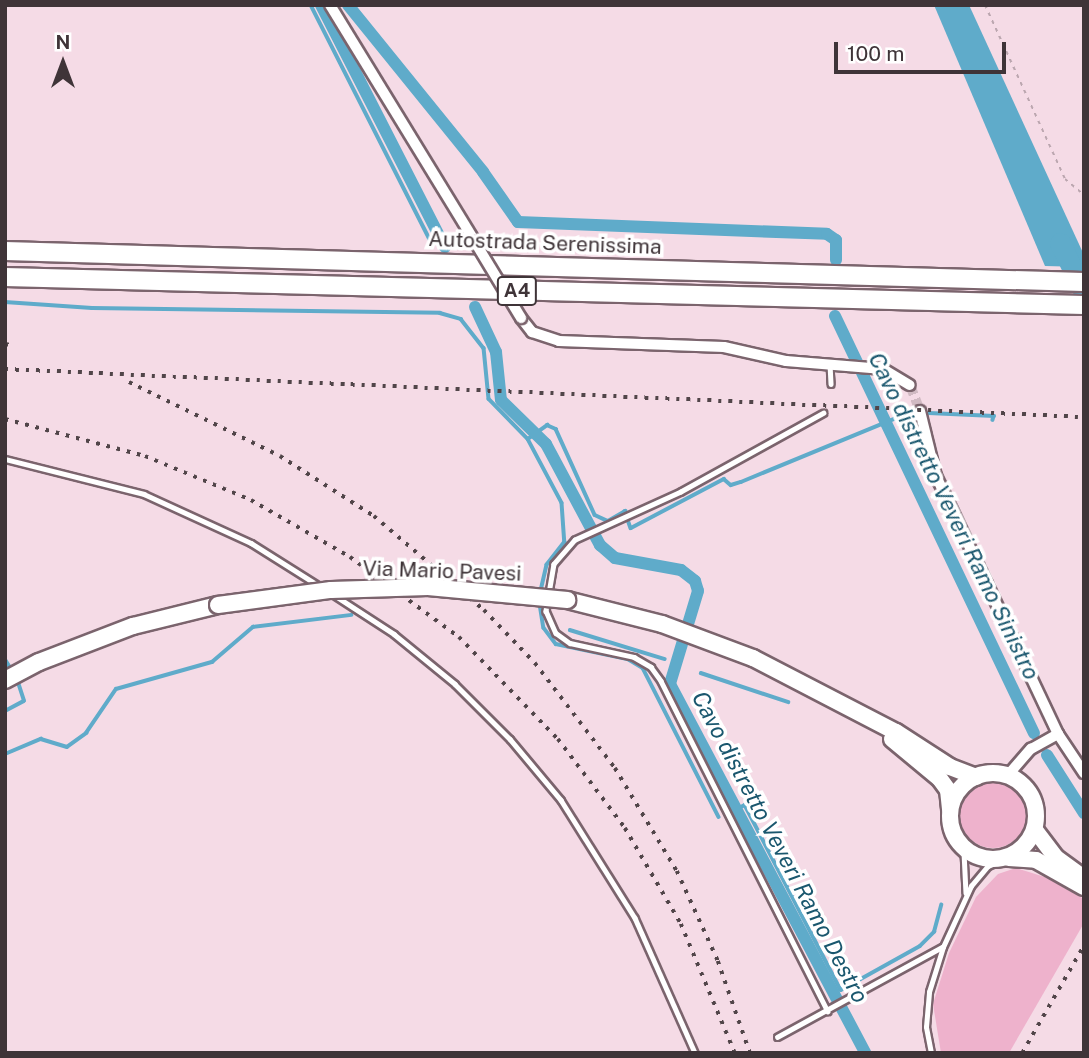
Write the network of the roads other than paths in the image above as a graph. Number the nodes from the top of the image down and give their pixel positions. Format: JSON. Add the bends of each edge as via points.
{"nodes":[{"id":1,"x":330,"y":5,"type":"edge"},
{"id":2,"x":5,"y":251,"type":"edge"},
{"id":3,"x":5,"y":277,"type":"edge"},
{"id":4,"x":1084,"y":282,"type":"edge"},
{"id":5,"x":1084,"y":305,"type":"edge"},
{"id":6,"x":830,"y":363,"type":"junction"},
{"id":7,"x":831,"y":384,"type":"dead end"},
{"id":8,"x":910,"y":385,"type":"tunnel mouth"},
{"id":9,"x":920,"y":411,"type":"tunnel mouth"},
{"id":10,"x":824,"y":413,"type":"dead end"},
{"id":11,"x":5,"y":459,"type":"edge"},
{"id":12,"x":11,"y":677,"type":"edge"},
{"id":13,"x":868,"y":719,"type":"junction"},
{"id":14,"x":1058,"y":734,"type":"junction"},
{"id":15,"x":1084,"y":773,"type":"edge"},
{"id":16,"x":1009,"y":775,"type":"junction"},
{"id":17,"x":976,"y":777,"type":"junction"},
{"id":18,"x":950,"y":810,"type":"junction"},
{"id":19,"x":1035,"y":830,"type":"junction"},
{"id":20,"x":956,"y":838,"type":"junction"},
{"id":21,"x":1006,"y":858,"type":"junction"},
{"id":22,"x":1084,"y":878,"type":"edge"},
{"id":23,"x":1084,"y":887,"type":"edge"},
{"id":24,"x":966,"y":894,"type":"junction"},
{"id":25,"x":943,"y":947,"type":"junction"},
{"id":26,"x":828,"y":1011,"type":"junction"},
{"id":27,"x":777,"y":1037,"type":"dead end"},
{"id":28,"x":695,"y":1053,"type":"edge"},
{"id":29,"x":931,"y":1053,"type":"edge"}],
"edges":[{"from":1,"to":6,"type":"street","bridge":true,"via":[[532,332],[559,341],[704,345],[786,361]]},
{"from":2,"to":4,"type":"highway","name":"Autostrada Serenissima","number":"A4"},
{"from":3,"to":5,"type":"highway","number":"A4"},
{"from":6,"to":7,"type":"lane"},
{"from":6,"to":8,"type":"street","via":[[867,366],[896,374]]},
{"from":9,"to":14,"type":"street","via":[[936,476]]},
{"from":10,"to":26,"type":"lane","via":[[575,540],[554,564],[546,611],[550,623],[570,643],[634,657],[651,667]]},
{"from":11,"to":28,"type":"lane","via":[[144,494],[251,543],[423,657],[510,739],[561,800],[635,918]]},
{"from":12,"to":13,"type":"main road","name":"Via Mario Pavesi","bridge":true,"via":[[133,626],[218,605],[331,590],[428,587],[567,600],[684,632],[785,673]]},
{"from":13,"to":17,"type":"main road"},
{"from":13,"to":18,"type":"main road","via":[[940,779],[948,790]]},
{"from":14,"to":15,"type":"street"},
{"from":14,"to":16,"type":"street","via":[[1031,749]]},
{"from":16,"to":17,"type":"main road"},
{"from":16,"to":19,"type":"main road","via":[[1030,792],[1037,817]]},
{"from":17,"to":18,"type":"main road","via":[[964,785]]},
{"from":18,"to":20,"type":"main road"},
{"from":19,"to":21,"type":"main road","via":[[1019,852]]},
{"from":19,"to":22,"type":"main road","via":[[1055,857]]},
{"from":20,"to":21,"type":"main road","via":[[977,857]]},
{"from":20,"to":24,"type":"lane","via":[[964,852]]},
{"from":21,"to":23,"type":"main road","via":[[1036,860]]},
{"from":21,"to":24,"type":"lane","via":[[988,866]]},
{"from":24,"to":25,"type":"lane"},
{"from":25,"to":26,"type":"lane"},
{"from":25,"to":29,"type":"lane","via":[[929,992],[926,1027]]},
{"from":26,"to":27,"type":"lane"}]}
